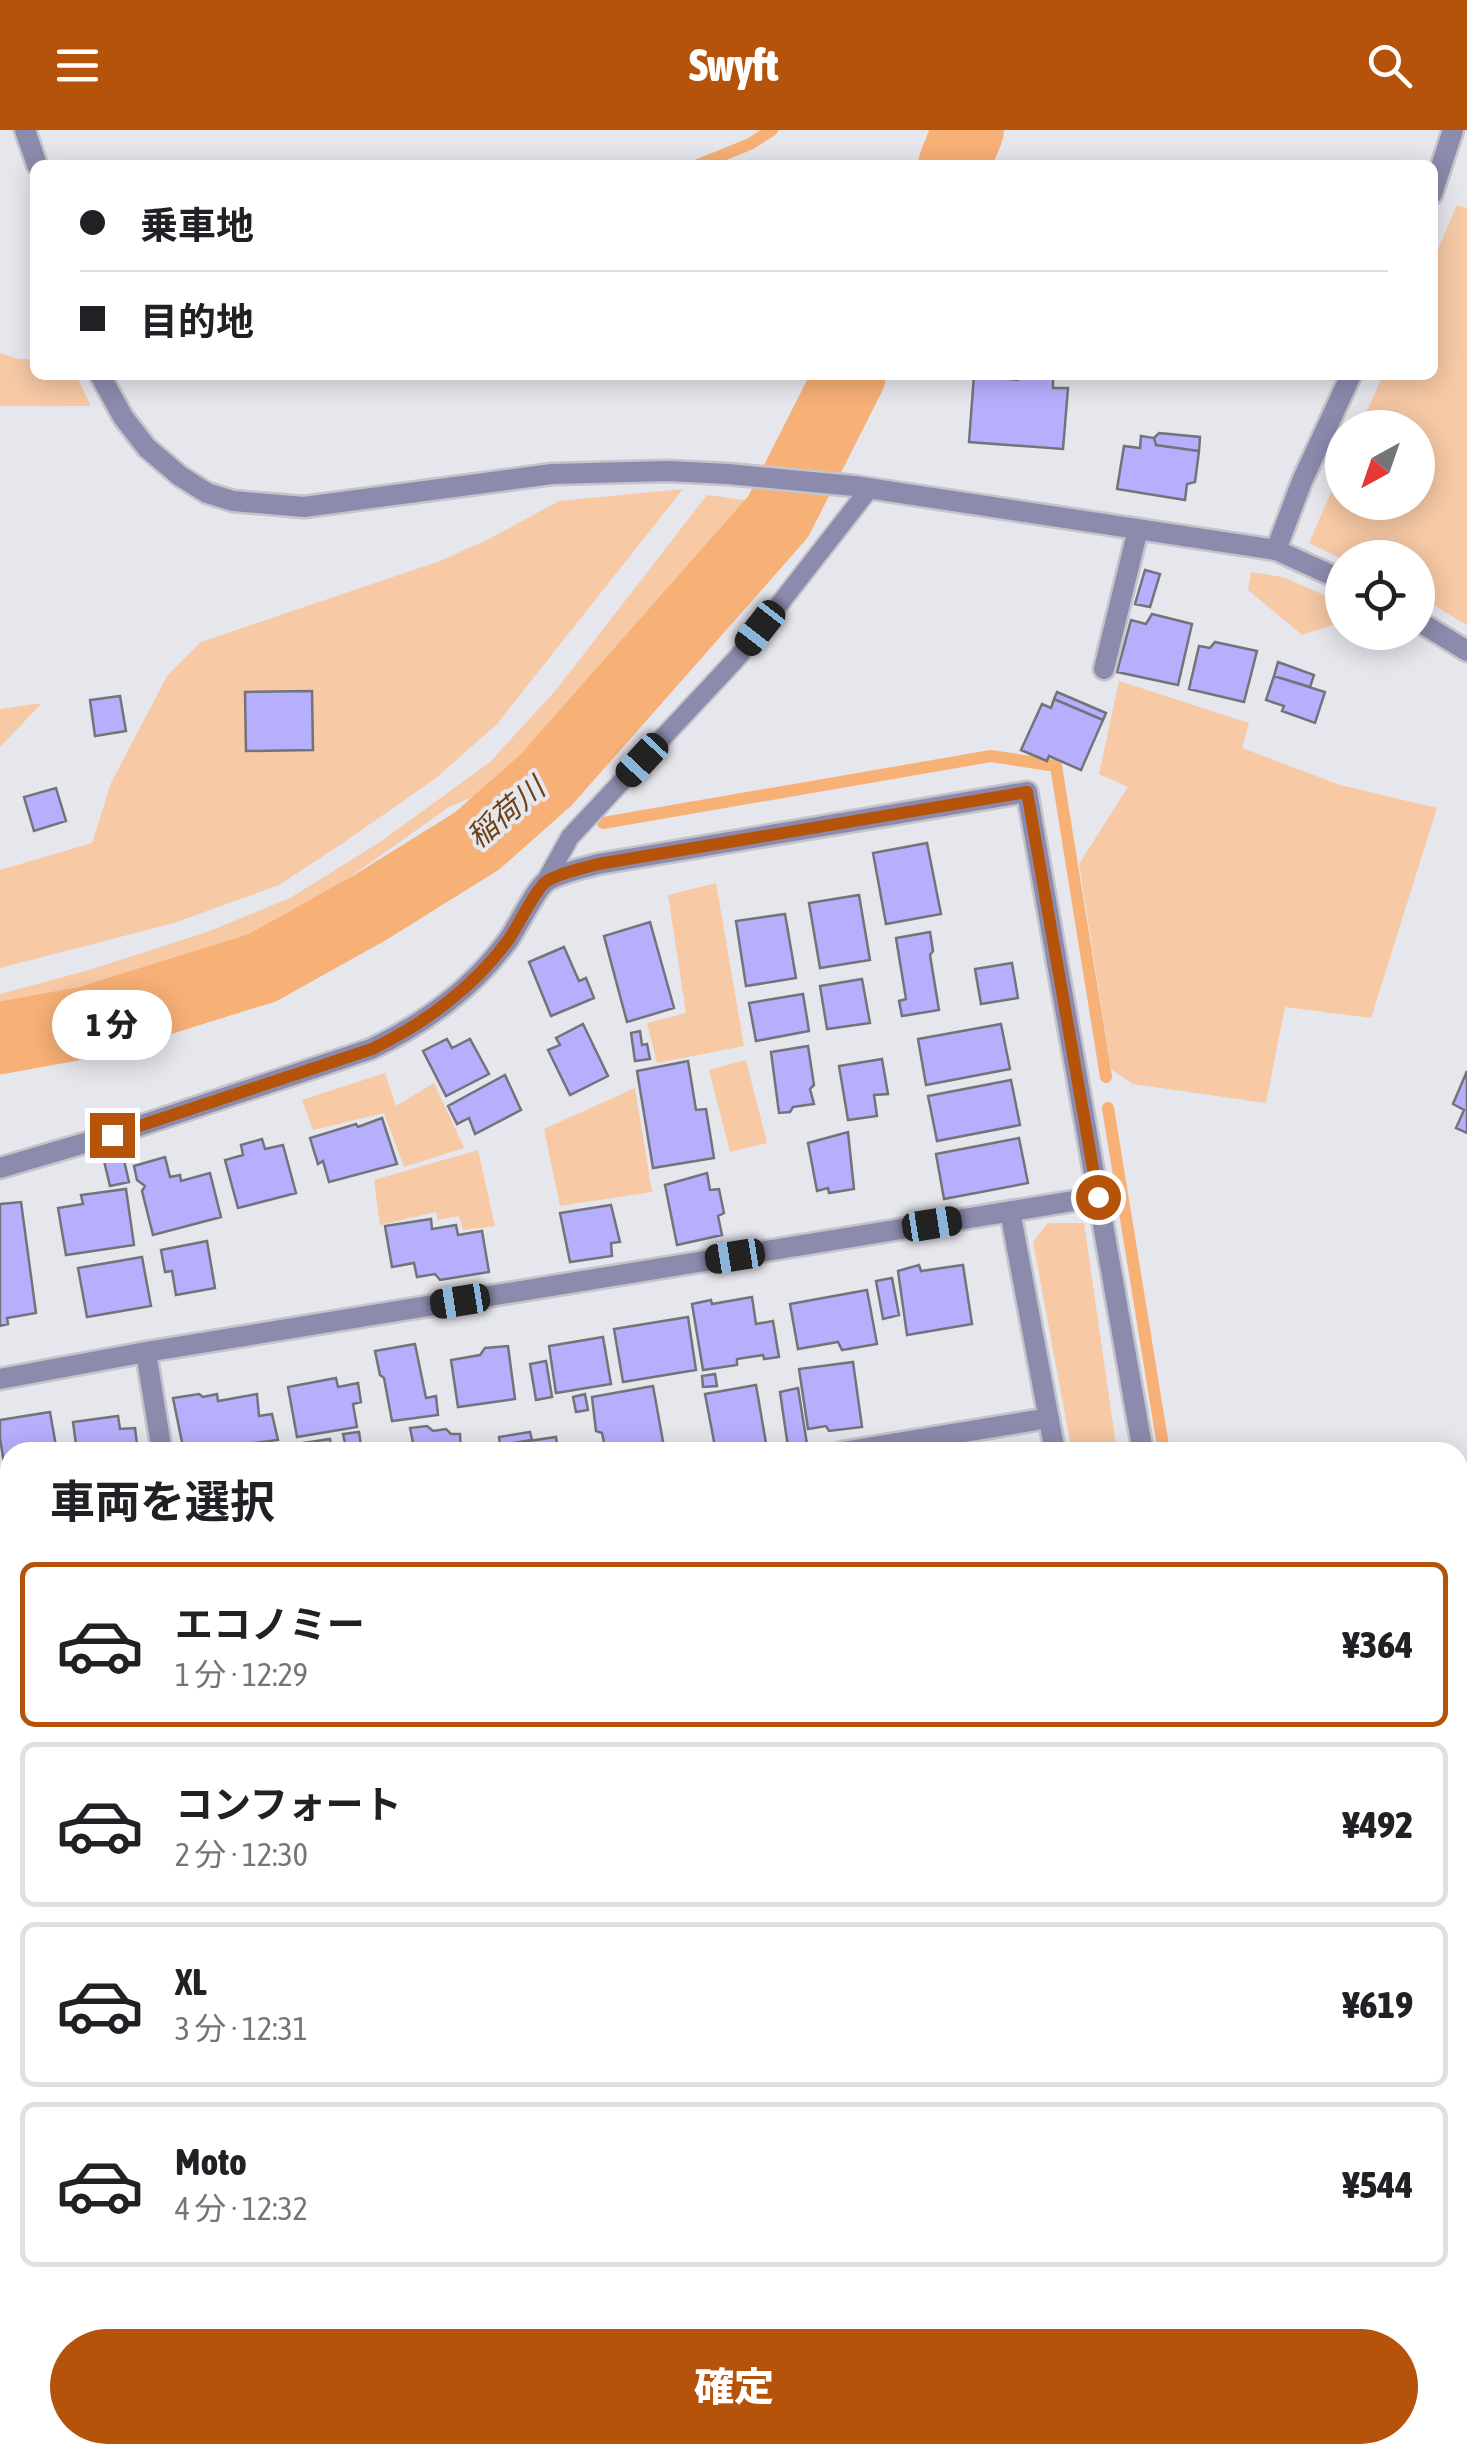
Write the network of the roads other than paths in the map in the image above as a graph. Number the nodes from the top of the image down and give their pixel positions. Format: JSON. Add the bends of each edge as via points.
{"nodes":[{"id":1,"x":25,"y":130,"type":"edge"},
{"id":2,"x":1453,"y":130,"type":"edge"},
{"id":3,"x":35,"y":160,"type":"edge"},
{"id":4,"x":1438,"y":176,"type":"edge"},
{"id":5,"x":103,"y":380,"type":"edge"},
{"id":6,"x":1349,"y":380,"type":"edge"},
{"id":7,"x":862,"y":487,"type":"junction"},
{"id":8,"x":1138,"y":529,"type":"junction"},
{"id":9,"x":1276,"y":550,"type":"junction"},
{"id":10,"x":1325,"y":572,"type":"edge"},
{"id":11,"x":1435,"y":632,"type":"edge"},
{"id":12,"x":1467,"y":652,"type":"edge"},
{"id":13,"x":1104,"y":669,"type":"dead end"},
{"id":14,"x":545,"y":882,"type":"junction"},
{"id":15,"x":0,"y":1168,"type":"edge"},
{"id":16,"x":1098,"y":1197,"type":"junction"},
{"id":17,"x":1010,"y":1211,"type":"junction"},
{"id":18,"x":146,"y":1352,"type":"junction"},
{"id":19,"x":0,"y":1378,"type":"edge"},
{"id":20,"x":1049,"y":1418,"type":"junction"},
{"id":21,"x":160,"y":1442,"type":"edge"},
{"id":22,"x":903,"y":1442,"type":"edge"},
{"id":23,"x":1053,"y":1442,"type":"edge"},
{"id":24,"x":1141,"y":1442,"type":"edge"}],
"edges":[{"from":1,"to":3,"type":"street"},
{"from":2,"to":4,"type":"street"},
{"from":5,"to":7,"type":"street","via":[[147,448],[207,493],[233,501],[304,507],[552,474],[649,471]]},
{"from":6,"to":9,"type":"street"},
{"from":7,"to":8,"type":"street"},
{"from":7,"to":14,"type":"lane","via":[[738,657],[570,836]]},
{"from":8,"to":9,"type":"street"},
{"from":8,"to":13,"type":"street"},
{"from":9,"to":10,"type":"street"},
{"from":11,"to":12,"type":"street"},
{"from":14,"to":15,"type":"street","via":[[472,980],[400,1035]]},
{"from":14,"to":16,"type":"street","via":[[598,864],[1027,792]]},
{"from":16,"to":17,"type":"street"},
{"from":16,"to":24,"type":"street"},
{"from":17,"to":18,"type":"street"},
{"from":17,"to":20,"type":"street"},
{"from":18,"to":19,"type":"street"},
{"from":18,"to":21,"type":"street"},
{"from":20,"to":22,"type":"street"},
{"from":20,"to":23,"type":"street"}]}
